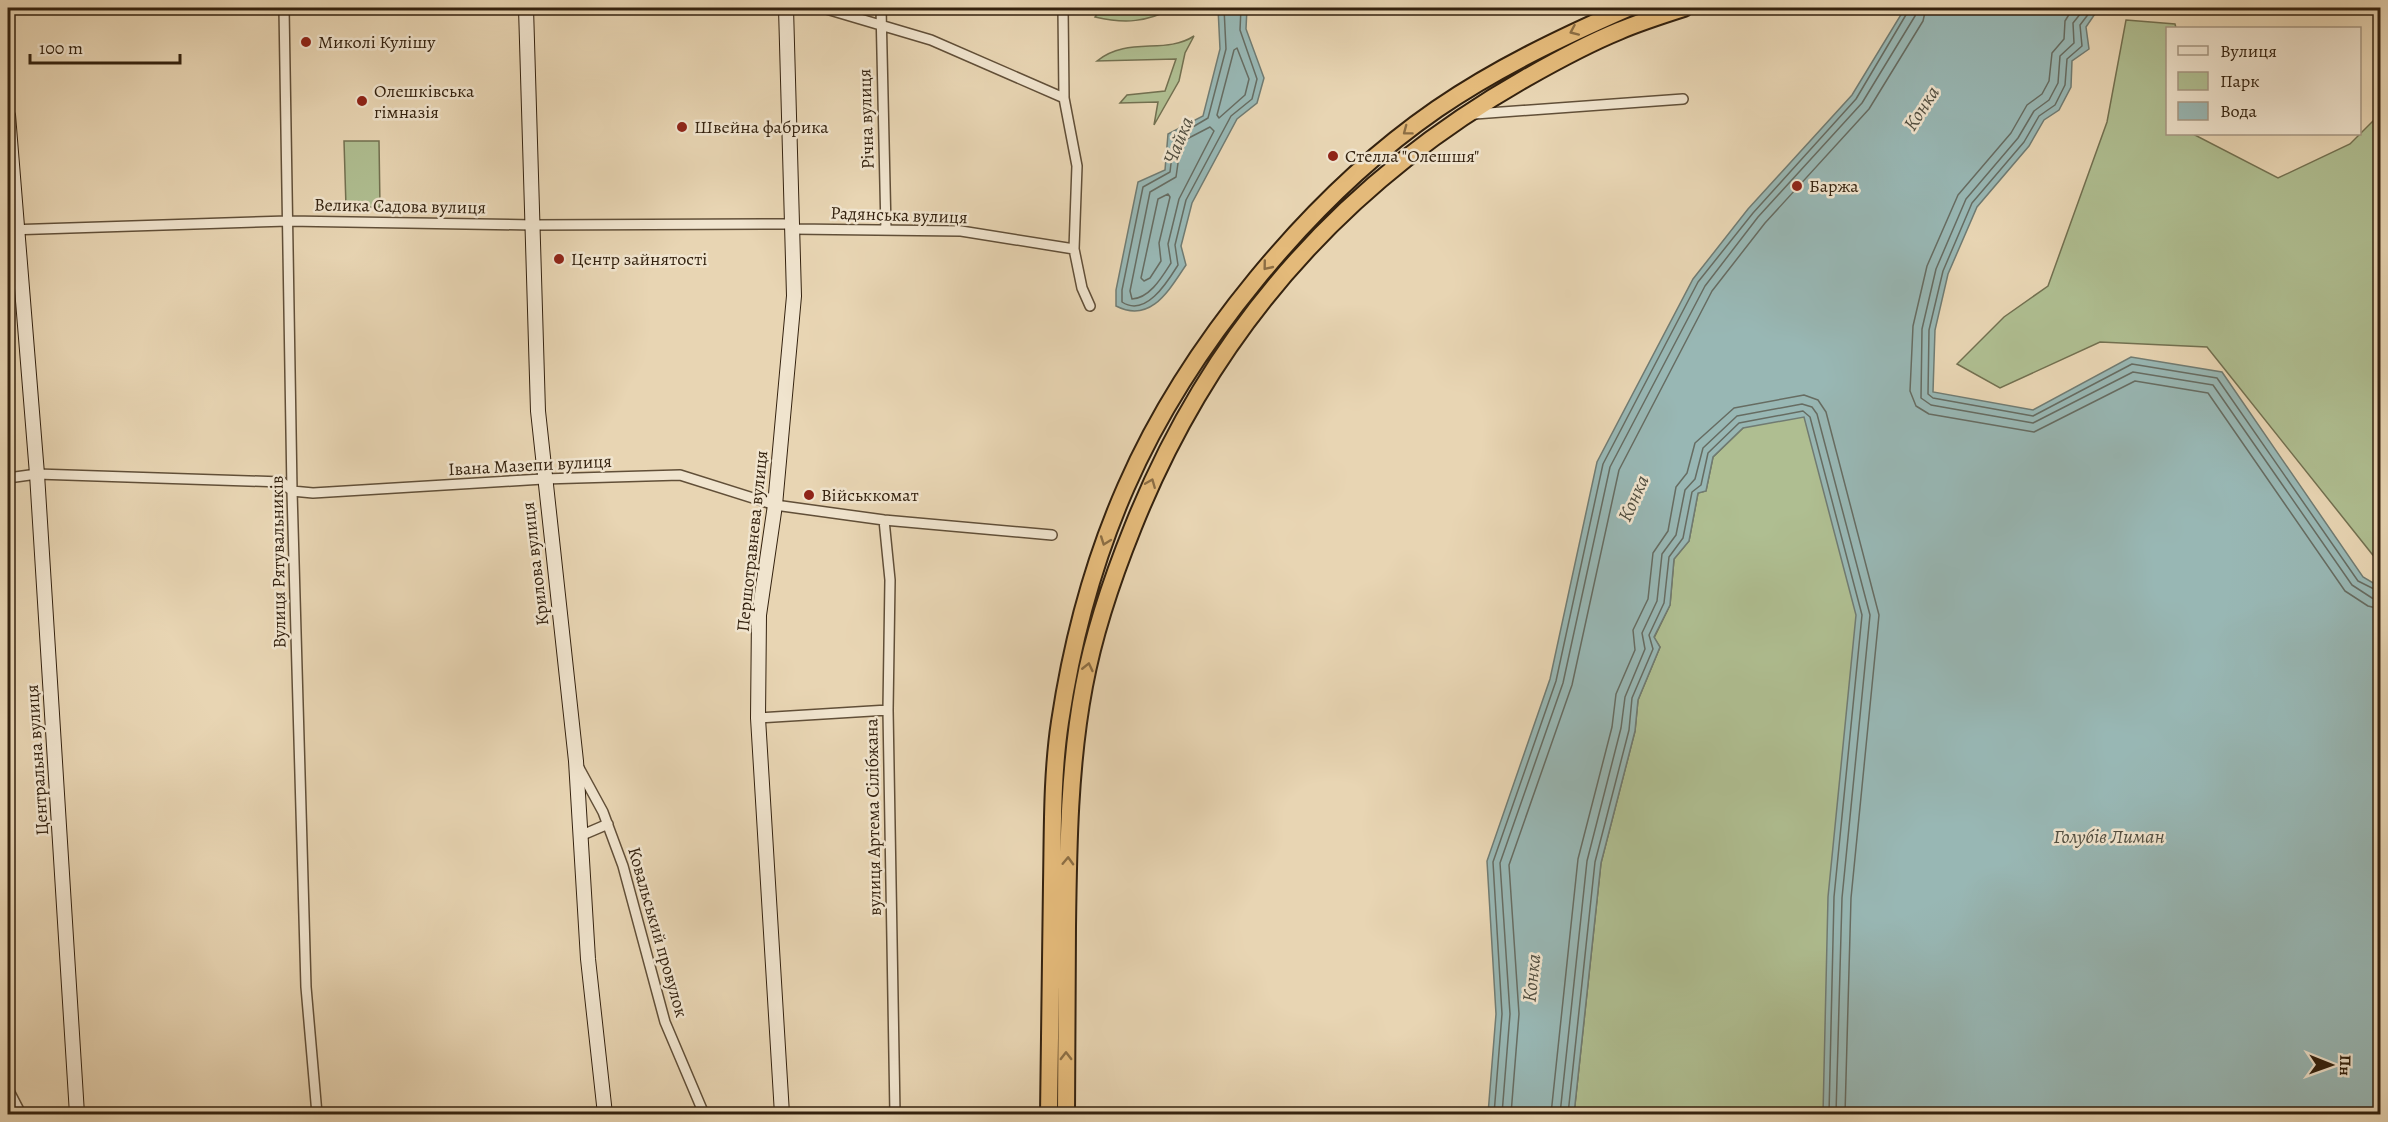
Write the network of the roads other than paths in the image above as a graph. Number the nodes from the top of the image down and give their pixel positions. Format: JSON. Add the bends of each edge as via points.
{"nodes":[{"id":1,"x":284,"y":8,"type":"edge"},
{"id":2,"x":526,"y":8,"type":"edge"},
{"id":3,"x":786,"y":8,"type":"edge"},
{"id":4,"x":823,"y":8,"type":"edge"},
{"id":5,"x":881,"y":8,"type":"edge"},
{"id":6,"x":1064,"y":8,"type":"edge"},
{"id":7,"x":1628,"y":8,"type":"edge"},
{"id":8,"x":1684,"y":8,"type":"edge"},
{"id":9,"x":880,"y":24,"type":"junction"},
{"id":10,"x":1064,"y":99,"type":"junction"},
{"id":11,"x":1683,"y":99,"type":"dead end"},
{"id":12,"x":1466,"y":115,"type":"junction"},
{"id":13,"x":8,"y":116,"type":"edge"},
{"id":14,"x":288,"y":221,"type":"junction"},
{"id":15,"x":533,"y":225,"type":"junction"},
{"id":16,"x":793,"y":226,"type":"junction"},
{"id":17,"x":12,"y":229,"type":"edge"},
{"id":18,"x":886,"y":230,"type":"junction"},
{"id":19,"x":1074,"y":249,"type":"junction"},
{"id":20,"x":1090,"y":306,"type":"dead end"},
{"id":21,"x":37,"y":474,"type":"junction"},
{"id":22,"x":8,"y":478,"type":"edge"},
{"id":23,"x":543,"y":479,"type":"junction"},
{"id":24,"x":292,"y":491,"type":"junction"},
{"id":25,"x":775,"y":505,"type":"junction"},
{"id":26,"x":884,"y":520,"type":"junction"},
{"id":27,"x":1052,"y":535,"type":"dead end"},
{"id":28,"x":888,"y":710,"type":"junction"},
{"id":29,"x":758,"y":718,"type":"junction"},
{"id":30,"x":576,"y":761,"type":"junction"},
{"id":31,"x":608,"y":824,"type":"junction"},
{"id":32,"x":580,"y":836,"type":"junction"},
{"id":33,"x":8,"y":1089,"type":"edge"},
{"id":34,"x":21,"y":1114,"type":"edge"},
{"id":35,"x":77,"y":1114,"type":"edge"},
{"id":36,"x":317,"y":1114,"type":"edge"},
{"id":37,"x":605,"y":1114,"type":"edge"},
{"id":38,"x":704,"y":1114,"type":"edge"},
{"id":39,"x":782,"y":1114,"type":"edge"},
{"id":40,"x":813,"y":1114,"type":"edge"},
{"id":41,"x":895,"y":1114,"type":"edge"},
{"id":42,"x":1049,"y":1114,"type":"edge"},
{"id":43,"x":1066,"y":1114,"type":"edge"}],
"edges":[{"from":1,"to":14,"type":"street","name":"Вулиця Рятувальників"},
{"from":2,"to":15,"type":"street","name":"Крилова вулиця"},
{"from":3,"to":16,"type":"street","name":"Першотравнева вулиця"},
{"from":4,"to":9,"type":"street"},
{"from":5,"to":9,"type":"street","name":"Річна вулиця"},
{"from":6,"to":10,"type":"street"},
{"from":7,"to":42,"type":"highway","one_way":true,"via":[[1516,60],[1439,108],[1328,200],[1272,260],[1217,330],[1166,410],[1126,486],[1086,597],[1060,722],[1054,789]]},
{"from":8,"to":12,"type":"highway","via":[[1616,32],[1551,64]]},
{"from":9,"to":10,"type":"street","via":[[931,40]]},
{"from":9,"to":18,"type":"street","name":"Річна вулиця"},
{"from":10,"to":19,"type":"street","via":[[1077,166]]},
{"from":11,"to":12,"type":"street"},
{"from":43,"to":12,"type":"highway","one_way":true,"via":[[1068,866],[1074,752],[1084,685],[1101,616],[1149,486],[1191,404],[1280,278],[1334,221],[1399,163]]},
{"from":13,"to":17,"type":"street","name":"Центральна вулиця"},
{"from":14,"to":15,"type":"street","name":"Велика Садова вулиця"},
{"from":14,"to":17,"type":"street","name":"Велика Садова вулиця"},
{"from":14,"to":24,"type":"street","name":"Вулиця Рятувальників"},
{"from":15,"to":16,"type":"street","name":"Велика Садова вулиця"},
{"from":15,"to":23,"type":"street","name":"Крилова вулиця"},
{"from":16,"to":18,"type":"street","name":"Радянська вулиця"},
{"from":16,"to":25,"type":"street","name":"Першотравнева вулиця","via":[[794,296]]},
{"from":17,"to":21,"type":"street","name":"Центральна вулиця"},
{"from":18,"to":19,"type":"street","name":"Радянська вулиця","via":[[961,231]]},
{"from":19,"to":20,"type":"street"},
{"from":21,"to":22,"type":"street","name":"Івана Мазепи вулиця"},
{"from":21,"to":24,"type":"street","name":"Івана Мазепи вулиця","via":[[282,482]]},
{"from":21,"to":35,"type":"street","name":"Центральна вулиця"},
{"from":23,"to":24,"type":"street","name":"Івана Мазепи вулиця"},
{"from":23,"to":25,"type":"street","name":"Івана Мазепи вулиця","via":[[680,475]]},
{"from":23,"to":30,"type":"street","name":"Крилова вулиця"},
{"from":24,"to":36,"type":"street","name":"Вулиця Рятувальників","via":[[306,987]]},
{"from":25,"to":26,"type":"street","name":"Івана Мазепи вулиця"},
{"from":25,"to":29,"type":"street","name":"Першотравнева вулиця","via":[[759,615]]},
{"from":26,"to":27,"type":"street","name":"Івана Мазепи вулиця"},
{"from":26,"to":28,"type":"street","name":"вулиця Артема Сілібжана","via":[[890,580]]},
{"from":28,"to":29,"type":"street"},
{"from":28,"to":41,"type":"street","name":"вулиця Артема Сілібжана"},
{"from":29,"to":39,"type":"street","name":"Першотравнева вулиця"},
{"from":30,"to":31,"type":"street","name":"Ковальський провулок"},
{"from":30,"to":32,"type":"street","name":"Крилова вулиця"},
{"from":31,"to":32,"type":"street"},
{"from":31,"to":38,"type":"street","name":"Ковальський провулок","via":[[665,1022]]},
{"from":32,"to":37,"type":"street","name":"Крилова вулиця","via":[[588,959]]},
{"from":33,"to":34,"type":"street"},
{"from":39,"to":40,"type":"street"}]}
